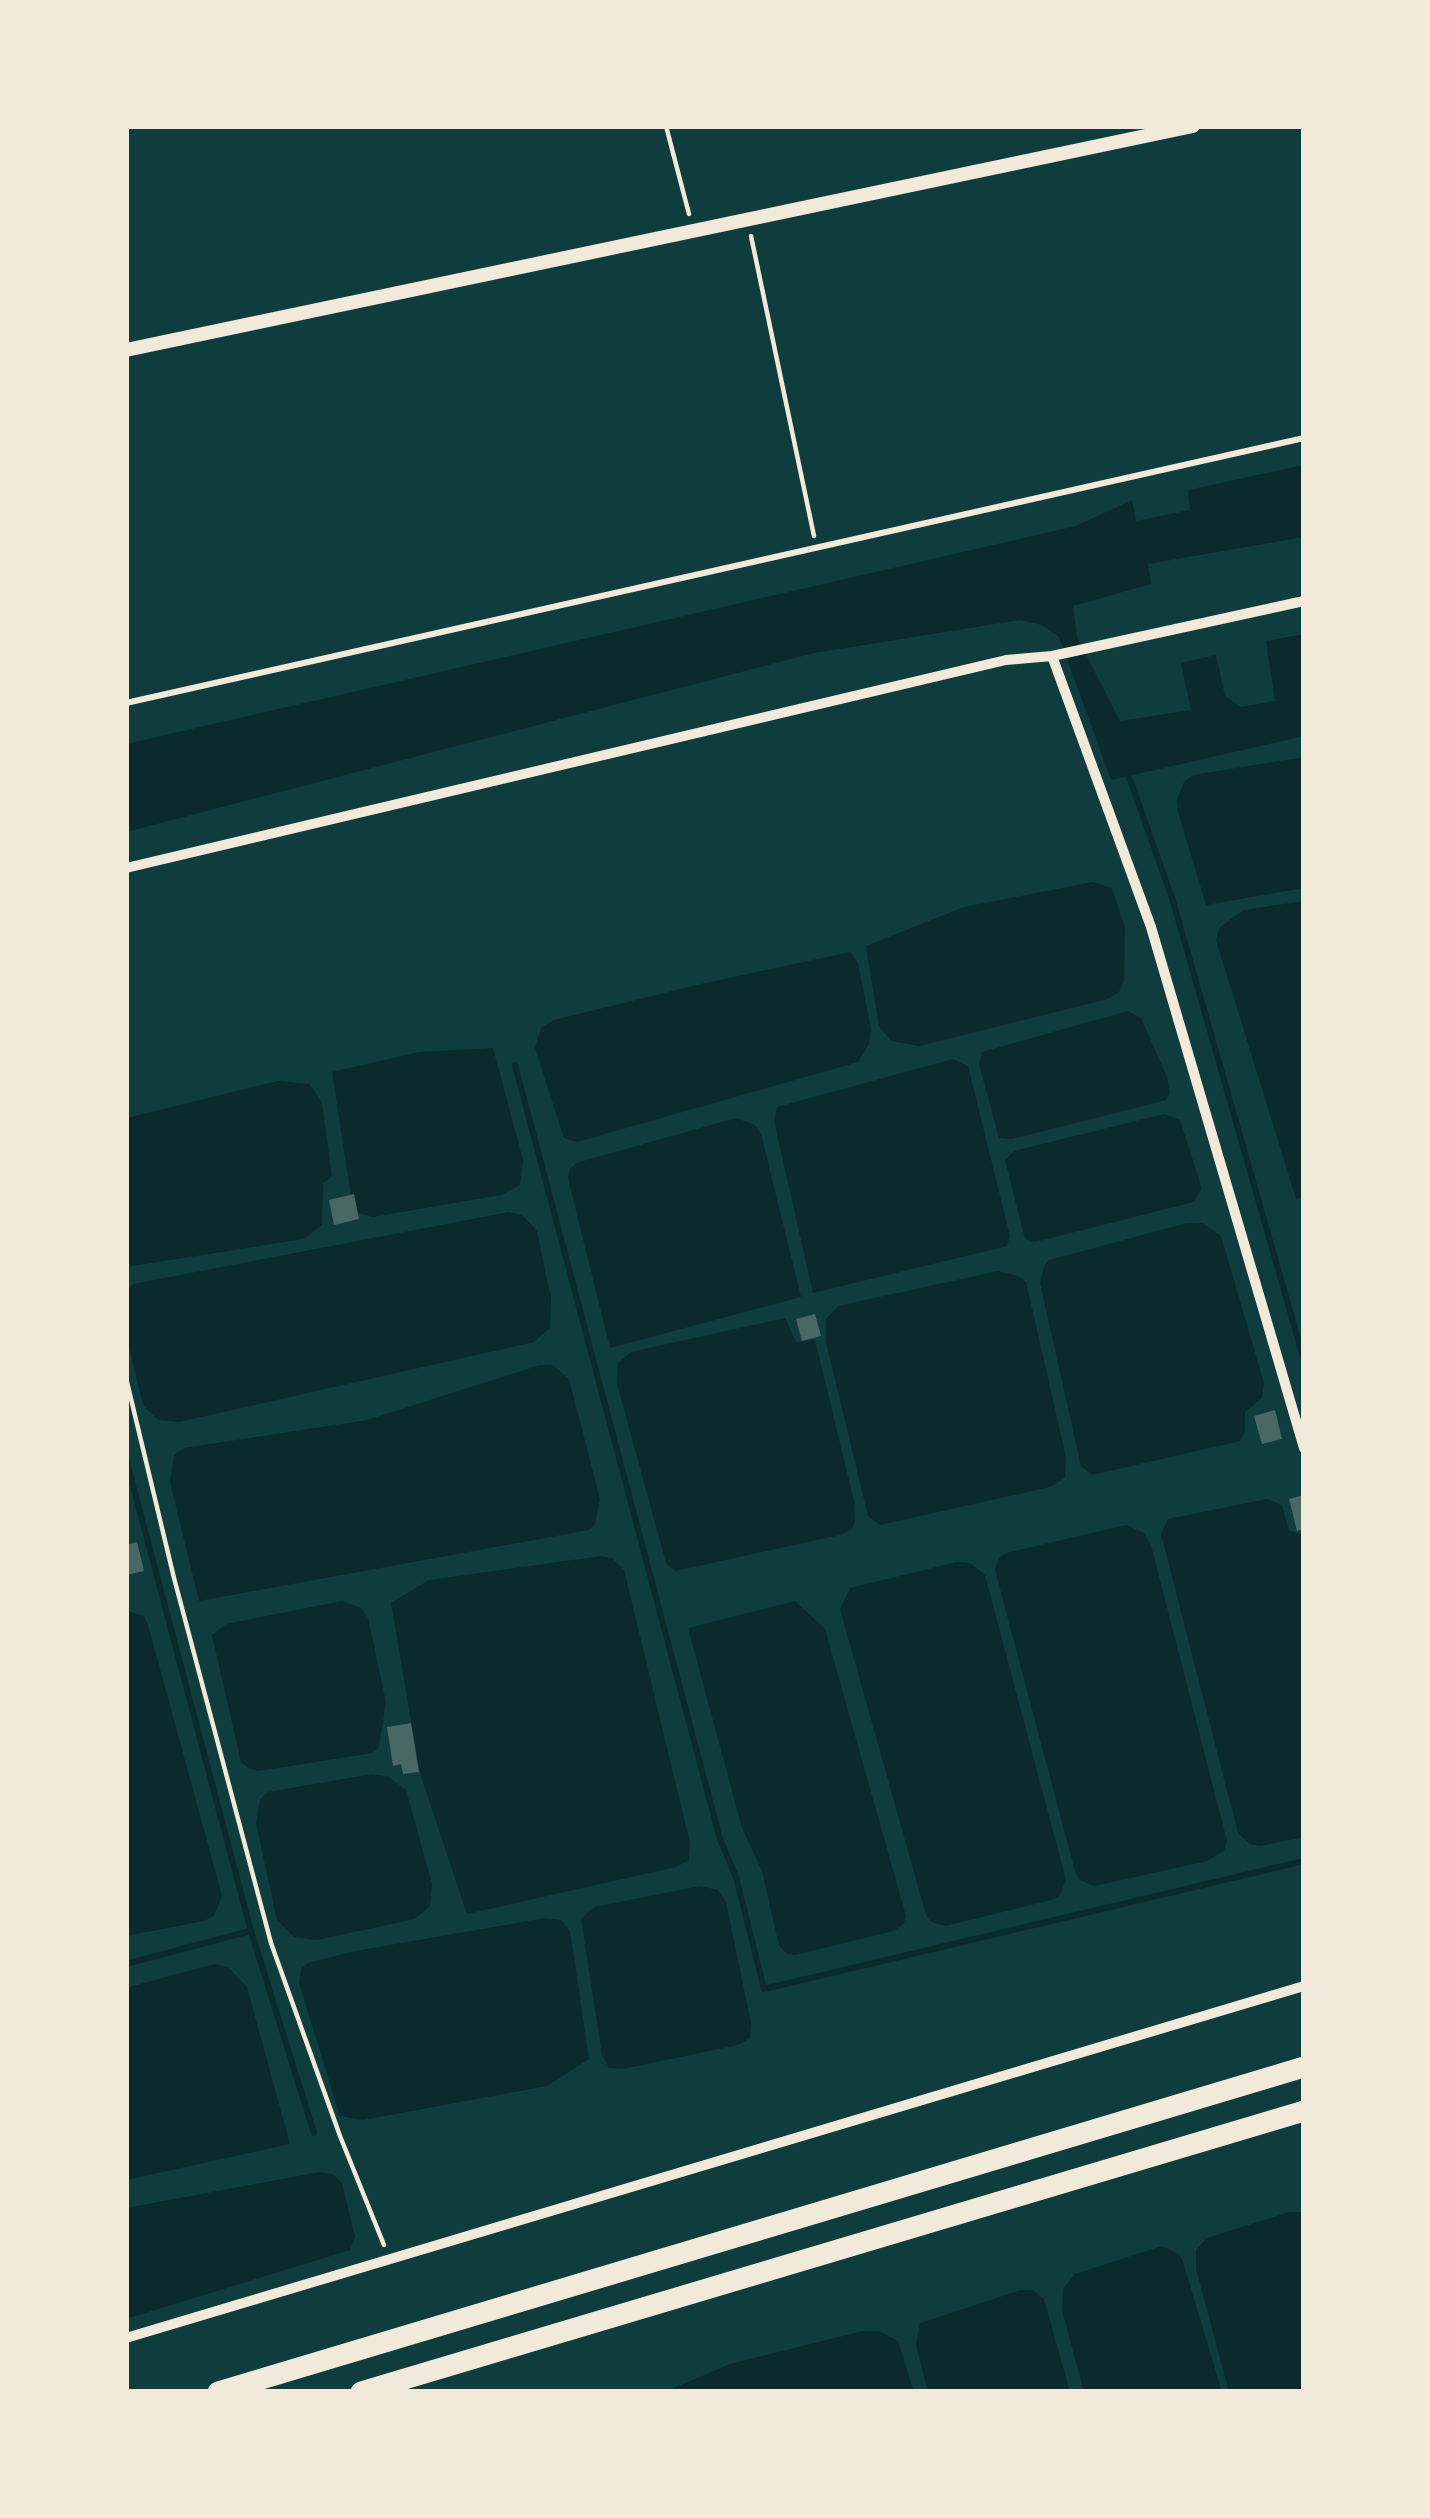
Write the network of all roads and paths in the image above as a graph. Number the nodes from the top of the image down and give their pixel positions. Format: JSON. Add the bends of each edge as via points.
{"nodes":[{"id":1,"x":666,"y":126,"type":"edge"},
{"id":2,"x":1193,"y":126,"type":"edge"},
{"id":3,"x":747,"y":217,"type":"junction"},
{"id":4,"x":692,"y":228,"type":"junction"},
{"id":5,"x":126,"y":350,"type":"edge"},
{"id":6,"x":1304,"y":438,"type":"edge"},
{"id":7,"x":816,"y":548,"type":"junction"},
{"id":8,"x":1304,"y":601,"type":"edge"},
{"id":9,"x":1052,"y":656,"type":"junction"},
{"id":10,"x":126,"y":703,"type":"edge"},
{"id":11,"x":126,"y":868,"type":"edge"},
{"id":12,"x":126,"y":1378,"type":"edge"},
{"id":13,"x":1304,"y":1448,"type":"edge"},
{"id":14,"x":1304,"y":1986,"type":"edge"},
{"id":15,"x":1304,"y":2067,"type":"edge"},
{"id":16,"x":1304,"y":2111,"type":"edge"},
{"id":17,"x":390,"y":2259,"type":"junction"},
{"id":18,"x":126,"y":2338,"type":"edge"},
{"id":19,"x":218,"y":2392,"type":"edge"},
{"id":20,"x":362,"y":2392,"type":"edge"}],
"edges":[{"from":1,"to":4,"type":"path"},
{"from":2,"to":3,"type":"street"},
{"from":3,"to":4,"type":"street"},
{"from":3,"to":7,"type":"path"},
{"from":4,"to":5,"type":"street"},
{"from":6,"to":7,"type":"lane"},
{"from":7,"to":10,"type":"lane"},
{"from":8,"to":9,"type":"street"},
{"from":9,"to":11,"type":"street","via":[[1006,660]]},
{"from":9,"to":13,"type":"street","via":[[1151,927]]},
{"from":12,"to":17,"type":"path","via":[[272,1943]]},
{"from":14,"to":17,"type":"street"},
{"from":15,"to":19,"type":"highway"},
{"from":16,"to":20,"type":"highway"},
{"from":17,"to":18,"type":"street"}]}
